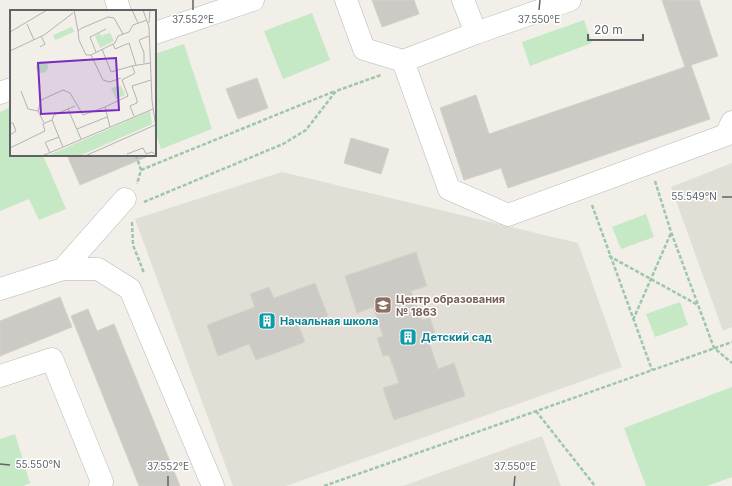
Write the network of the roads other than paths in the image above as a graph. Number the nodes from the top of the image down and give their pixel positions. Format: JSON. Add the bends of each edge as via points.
{"nodes":[{"id":1,"x":116,"y":0,"type":"edge"},
{"id":2,"x":253,"y":0,"type":"edge"},
{"id":3,"x":346,"y":0,"type":"edge"},
{"id":4,"x":463,"y":0,"type":"edge"},
{"id":5,"x":570,"y":0,"type":"edge"},
{"id":6,"x":120,"y":10,"type":"edge"},
{"id":7,"x":156,"y":33,"type":"edge"},
{"id":8,"x":476,"y":33,"type":"junction"},
{"id":9,"x":404,"y":64,"type":"junction"},
{"id":10,"x":10,"y":89,"type":"edge"},
{"id":11,"x":0,"y":93,"type":"edge"},
{"id":12,"x":732,"y":122,"type":"edge"},
{"id":13,"x":131,"y":197,"type":"road end"},
{"id":14,"x":63,"y":269,"type":"junction"},
{"id":15,"x":0,"y":289,"type":"edge"},
{"id":16,"x":0,"y":376,"type":"edge"},
{"id":17,"x":100,"y":486,"type":"edge"},
{"id":18,"x":213,"y":486,"type":"edge"}],
"edges":[{"from":1,"to":6,"type":"lane"},
{"from":2,"to":7,"type":"lane"},
{"from":3,"to":9,"type":"lane","via":[[364,49]]},
{"from":4,"to":8,"type":"lane"},
{"from":5,"to":8,"type":"lane"},
{"from":8,"to":9,"type":"lane"},
{"from":9,"to":12,"type":"lane","via":[[449,189],[508,215],[726,135]]},
{"from":10,"to":11,"type":"lane"},
{"from":13,"to":14,"type":"lane"},
{"from":14,"to":15,"type":"lane"},
{"from":14,"to":18,"type":"lane","via":[[98,269],[130,289]]},
{"from":16,"to":17,"type":"lane","via":[[52,359],[102,482]]}]}
